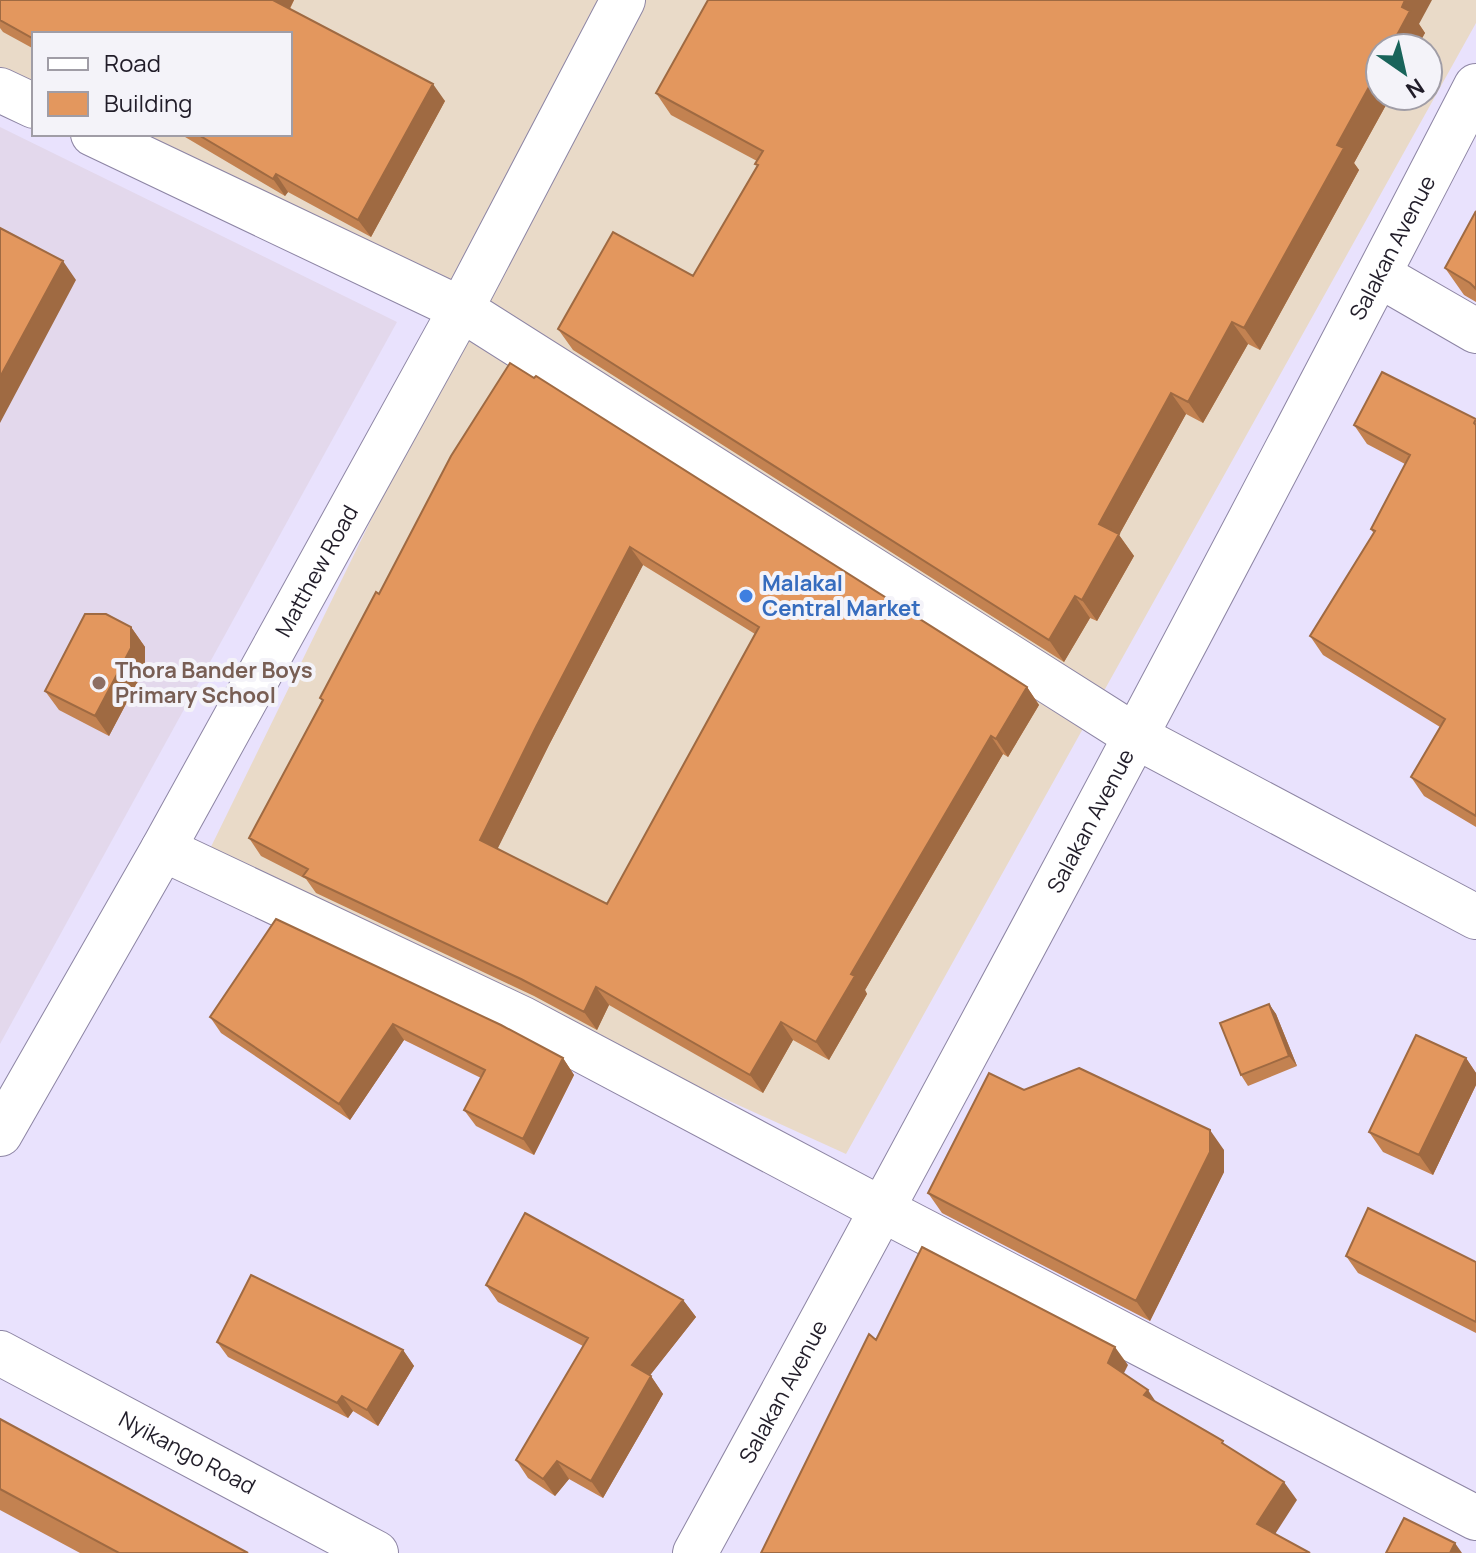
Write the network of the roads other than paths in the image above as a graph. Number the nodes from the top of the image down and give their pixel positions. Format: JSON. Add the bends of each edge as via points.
{"nodes":[{"id":1,"x":623,"y":0,"type":"edge"},
{"id":2,"x":1476,"y":86,"type":"edge"},
{"id":3,"x":0,"y":90,"type":"edge"},
{"id":4,"x":32,"y":105,"type":"edge"},
{"id":5,"x":97,"y":136,"type":"edge"},
{"id":6,"x":1379,"y":275,"type":"junction"},
{"id":7,"x":461,"y":309,"type":"junction"},
{"id":8,"x":1476,"y":331,"type":"edge"},
{"id":9,"x":1135,"y":736,"type":"junction"},
{"id":10,"x":163,"y":849,"type":"junction"},
{"id":11,"x":1476,"y":917,"type":"edge"},
{"id":12,"x":0,"y":1134,"type":"edge"},
{"id":13,"x":883,"y":1210,"type":"junction"},
{"id":14,"x":0,"y":1353,"type":"edge"},
{"id":15,"x":1476,"y":1518,"type":"edge"},
{"id":16,"x":376,"y":1553,"type":"edge"},
{"id":17,"x":695,"y":1553,"type":"edge"}],
"edges":[{"from":1,"to":7,"type":"street","name":"Matthew Road"},
{"from":2,"to":6,"type":"street","name":"Salakan Avenue"},
{"from":3,"to":4,"type":"street"},
{"from":5,"to":7,"type":"street"},
{"from":6,"to":8,"type":"street"},
{"from":6,"to":9,"type":"street","name":"Salakan Avenue"},
{"from":7,"to":9,"type":"street"},
{"from":7,"to":10,"type":"street","name":"Matthew Road"},
{"from":9,"to":11,"type":"street"},
{"from":9,"to":13,"type":"street","name":"Salakan Avenue"},
{"from":10,"to":12,"type":"street","name":"Matthew Road"},
{"from":10,"to":13,"type":"street","via":[[523,1019]]},
{"from":13,"to":15,"type":"street"},
{"from":13,"to":17,"type":"street","name":"Salakan Avenue"},
{"from":14,"to":16,"type":"street","name":"Nyikango Road"}]}
